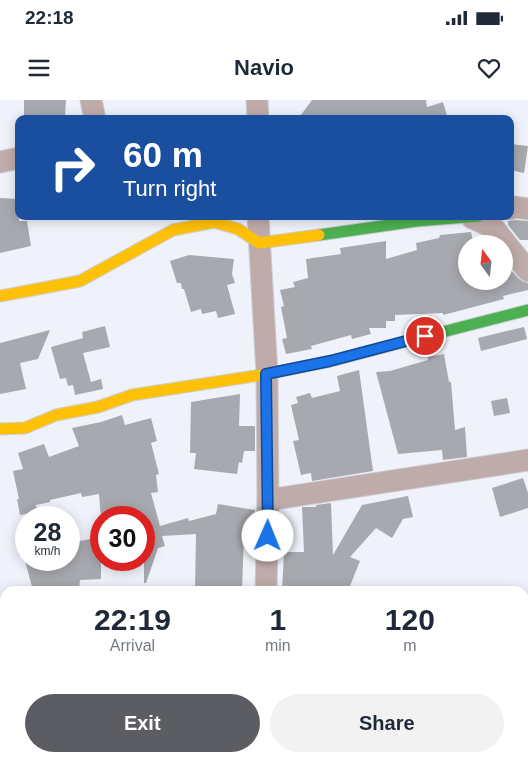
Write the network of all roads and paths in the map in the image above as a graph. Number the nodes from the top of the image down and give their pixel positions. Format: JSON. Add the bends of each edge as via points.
{"nodes":[{"id":1,"x":90,"y":100,"type":"edge"},
{"id":2,"x":256,"y":100,"type":"edge"},
{"id":3,"x":94,"y":115,"type":"edge"},
{"id":4,"x":258,"y":115,"type":"edge"},
{"id":5,"x":15,"y":159,"type":"edge"},
{"id":6,"x":0,"y":162,"type":"edge"},
{"id":7,"x":514,"y":207,"type":"edge"},
{"id":8,"x":528,"y":209,"type":"edge"},
{"id":9,"x":258,"y":220,"type":"edge"},
{"id":10,"x":432,"y":220,"type":"edge"},
{"id":11,"x":481,"y":220,"type":"edge"},
{"id":12,"x":260,"y":243,"type":"junction"},
{"id":13,"x":528,"y":271,"type":"edge"},
{"id":14,"x":0,"y":296,"type":"edge"},
{"id":15,"x":528,"y":310,"type":"edge"},
{"id":16,"x":266,"y":374,"type":"junction"},
{"id":17,"x":0,"y":429,"type":"edge"},
{"id":18,"x":528,"y":460,"type":"edge"},
{"id":19,"x":268,"y":500,"type":"junction"},
{"id":20,"x":266,"y":586,"type":"edge"}],
"edges":[{"from":1,"to":3,"type":"street"},
{"from":2,"to":4,"type":"street"},
{"from":5,"to":6,"type":"street"},
{"from":7,"to":8,"type":"street"},
{"from":9,"to":12,"type":"street"},
{"from":10,"to":12,"type":"street"},
{"from":11,"to":13,"type":"street","via":[[494,228]]},
{"from":12,"to":14,"type":"street","via":[[238,229],[214,222],[173,230],[80,281]]},
{"from":12,"to":16,"type":"street"},
{"from":15,"to":16,"type":"street","via":[[330,361]]},
{"from":16,"to":17,"type":"street","via":[[132,395],[25,428]]},
{"from":16,"to":19,"type":"street"},
{"from":18,"to":19,"type":"street"},
{"from":19,"to":20,"type":"street"}]}
